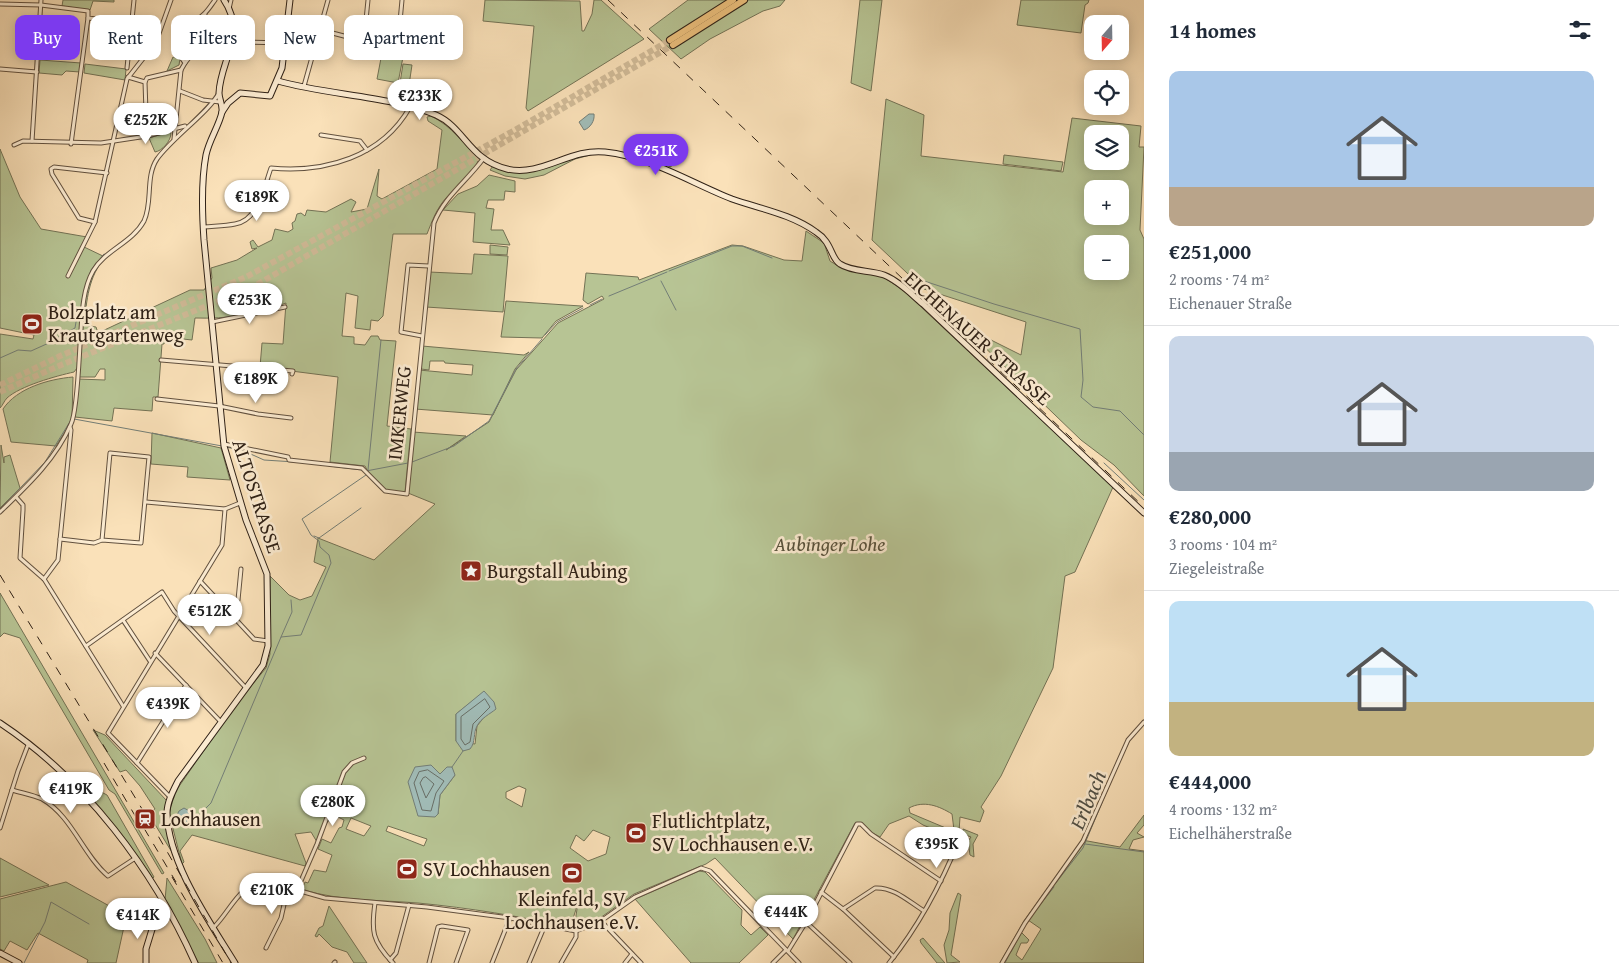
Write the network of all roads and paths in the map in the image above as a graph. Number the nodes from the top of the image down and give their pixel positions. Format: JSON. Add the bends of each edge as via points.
{"nodes":[{"id":1,"x":41,"y":0,"type":"edge"},
{"id":2,"x":134,"y":0,"type":"edge"},
{"id":3,"x":171,"y":0,"type":"edge"},
{"id":4,"x":216,"y":0,"type":"edge"},
{"id":5,"x":224,"y":0,"type":"edge"},
{"id":6,"x":231,"y":0,"type":"edge"},
{"id":7,"x":290,"y":0,"type":"edge"},
{"id":8,"x":328,"y":0,"type":"edge"},
{"id":9,"x":368,"y":0,"type":"edge"},
{"id":10,"x":402,"y":0,"type":"edge"},
{"id":11,"x":733,"y":0,"type":"edge"},
{"id":12,"x":744,"y":0,"type":"edge"},
{"id":13,"x":0,"y":4,"type":"edge"},
{"id":14,"x":41,"y":6,"type":"junction"},
{"id":15,"x":229,"y":10,"type":"junction"},
{"id":16,"x":205,"y":14,"type":"joint"},
{"id":17,"x":132,"y":15,"type":"edge"},
{"id":18,"x":229,"y":15,"type":"edge"},
{"id":19,"x":288,"y":15,"type":"edge"},
{"id":20,"x":324,"y":15,"type":"edge"},
{"id":21,"x":366,"y":15,"type":"edge"},
{"id":22,"x":88,"y":18,"type":"joint"},
{"id":23,"x":334,"y":33,"type":"edge"},
{"id":24,"x":128,"y":60,"type":"edge"},
{"id":25,"x":187,"y":60,"type":"edge"},
{"id":26,"x":227,"y":60,"type":"edge"},
{"id":27,"x":283,"y":60,"type":"edge"},
{"id":28,"x":312,"y":60,"type":"edge"},
{"id":29,"x":185,"y":63,"type":"junction"},
{"id":30,"x":127,"y":68,"type":"dead end"},
{"id":31,"x":0,"y":69,"type":"edge"},
{"id":32,"x":181,"y":70,"type":"junction"},
{"id":33,"x":37,"y":72,"type":"junction"},
{"id":34,"x":128,"y":77,"type":"junction"},
{"id":35,"x":278,"y":81,"type":"junction"},
{"id":36,"x":145,"y":82,"type":"junction"},
{"id":37,"x":304,"y":86,"type":"junction"},
{"id":38,"x":180,"y":91,"type":"junction"},
{"id":39,"x":219,"y":92,"type":"junction"},
{"id":40,"x":213,"y":102,"type":"junction"},
{"id":41,"x":221,"y":102,"type":"junction"},
{"id":42,"x":228,"y":103,"type":"junction"},
{"id":43,"x":410,"y":107,"type":"junction"},
{"id":44,"x":146,"y":112,"type":"dead end"},
{"id":45,"x":222,"y":113,"type":"junction"},
{"id":46,"x":187,"y":126,"type":"junction"},
{"id":47,"x":175,"y":128,"type":"junction"},
{"id":48,"x":321,"y":135,"type":"dead end"},
{"id":49,"x":174,"y":140,"type":"junction"},
{"id":50,"x":32,"y":141,"type":"junction"},
{"id":51,"x":113,"y":141,"type":"junction"},
{"id":52,"x":71,"y":144,"type":"junction"},
{"id":53,"x":14,"y":145,"type":"dead end"},
{"id":54,"x":367,"y":150,"type":"junction"},
{"id":55,"x":483,"y":159,"type":"junction"},
{"id":56,"x":107,"y":173,"type":"junction"},
{"id":57,"x":95,"y":222,"type":"junction"},
{"id":58,"x":203,"y":227,"type":"junction"},
{"id":59,"x":429,"y":266,"type":"junction"},
{"id":60,"x":68,"y":276,"type":"dead end"},
{"id":61,"x":285,"y":307,"type":"dead end"},
{"id":62,"x":211,"y":322,"type":"junction"},
{"id":63,"x":422,"y":336,"type":"junction"},
{"id":64,"x":161,"y":360,"type":"dead end"},
{"id":65,"x":216,"y":365,"type":"junction"},
{"id":66,"x":292,"y":374,"type":"dead end"},
{"id":67,"x":157,"y":399,"type":"dead end"},
{"id":68,"x":219,"y":406,"type":"junction"},
{"id":69,"x":291,"y":418,"type":"dead end"},
{"id":70,"x":70,"y":427,"type":"junction"},
{"id":71,"x":224,"y":446,"type":"junction"},
{"id":72,"x":16,"y":497,"type":"junction"},
{"id":73,"x":146,"y":502,"type":"junction"},
{"id":74,"x":240,"y":503,"type":"junction"},
{"id":75,"x":225,"y":509,"type":"junction"},
{"id":76,"x":0,"y":512,"type":"edge"},
{"id":77,"x":1144,"y":513,"type":"edge"},
{"id":78,"x":60,"y":539,"type":"junction"},
{"id":79,"x":102,"y":540,"type":"junction"},
{"id":80,"x":241,"y":569,"type":"dead end"},
{"id":81,"x":44,"y":579,"type":"junction"},
{"id":82,"x":200,"y":581,"type":"junction"},
{"id":83,"x":228,"y":611,"type":"junction"},
{"id":84,"x":178,"y":616,"type":"junction"},
{"id":85,"x":123,"y":620,"type":"junction"},
{"id":86,"x":268,"y":641,"type":"junction"},
{"id":87,"x":86,"y":646,"type":"junction"},
{"id":88,"x":155,"y":653,"type":"junction"},
{"id":89,"x":150,"y":662,"type":"junction"},
{"id":90,"x":186,"y":685,"type":"junction"},
{"id":91,"x":246,"y":689,"type":"junction"},
{"id":92,"x":123,"y":706,"type":"junction"},
{"id":93,"x":221,"y":722,"type":"junction"},
{"id":94,"x":1144,"y":722,"type":"edge"},
{"id":95,"x":0,"y":723,"type":"edge"},
{"id":96,"x":28,"y":745,"type":"junction"},
{"id":97,"x":364,"y":758,"type":"dead end"},
{"id":98,"x":137,"y":763,"type":"junction"},
{"id":99,"x":12,"y":790,"type":"junction"},
{"id":100,"x":170,"y":797,"type":"junction"},
{"id":101,"x":0,"y":828,"type":"edge"},
{"id":102,"x":960,"y":838,"type":"dead end"},
{"id":103,"x":134,"y":859,"type":"junction"},
{"id":104,"x":108,"y":876,"type":"junction"},
{"id":105,"x":941,"y":881,"type":"junction"},
{"id":106,"x":106,"y":882,"type":"dead end"},
{"id":107,"x":288,"y":887,"type":"junction"},
{"id":108,"x":297,"y":890,"type":"junction"},
{"id":109,"x":821,"y":892,"type":"junction"},
{"id":110,"x":161,"y":900,"type":"junction"},
{"id":111,"x":375,"y":902,"type":"junction"},
{"id":112,"x":409,"y":905,"type":"junction"},
{"id":113,"x":843,"y":909,"type":"junction"},
{"id":114,"x":167,"y":910,"type":"junction"},
{"id":115,"x":158,"y":911,"type":"junction"},
{"id":116,"x":924,"y":912,"type":"junction"},
{"id":117,"x":510,"y":918,"type":"junction"},
{"id":118,"x":601,"y":921,"type":"junction"},
{"id":119,"x":806,"y":922,"type":"junction"},
{"id":120,"x":545,"y":924,"type":"junction"},
{"id":121,"x":214,"y":927,"type":"junction"},
{"id":122,"x":576,"y":931,"type":"junction"},
{"id":123,"x":266,"y":948,"type":"dead end"},
{"id":124,"x":787,"y":950,"type":"junction"},
{"id":125,"x":0,"y":953,"type":"edge"},
{"id":126,"x":632,"y":954,"type":"junction"},
{"id":127,"x":894,"y":957,"type":"junction"},
{"id":128,"x":390,"y":960,"type":"junction"},
{"id":129,"x":146,"y":962,"type":"edge"},
{"id":130,"x":19,"y":963,"type":"edge"},
{"id":131,"x":195,"y":963,"type":"edge"},
{"id":132,"x":235,"y":963,"type":"edge"},
{"id":133,"x":393,"y":963,"type":"edge"},
{"id":134,"x":429,"y":963,"type":"edge"},
{"id":135,"x":456,"y":963,"type":"edge"},
{"id":136,"x":492,"y":963,"type":"edge"},
{"id":137,"x":529,"y":963,"type":"edge"},
{"id":138,"x":561,"y":963,"type":"edge"},
{"id":139,"x":625,"y":963,"type":"edge"},
{"id":140,"x":640,"y":963,"type":"edge"},
{"id":141,"x":773,"y":963,"type":"edge"},
{"id":142,"x":800,"y":963,"type":"edge"},
{"id":143,"x":850,"y":963,"type":"edge"},
{"id":144,"x":889,"y":963,"type":"edge"},
{"id":145,"x":1002,"y":963,"type":"edge"}],
"edges":[{"from":1,"to":14,"type":"street"},
{"from":2,"to":17,"type":"street"},
{"from":3,"to":34,"type":"street","via":[[156,42]]},
{"from":4,"to":16,"type":"street"},
{"from":5,"to":15,"type":"main road","name":"ALTOSTRASSE"},
{"from":6,"to":15,"type":"street"},
{"from":7,"to":19,"type":"main road"},
{"from":8,"to":20,"type":"street"},
{"from":9,"to":21,"type":"street"},
{"from":10,"to":23,"type":"street","via":[[398,43],[394,47]]},
{"from":11,"to":12,"type":"highway","via":[[671,42]]},
{"from":13,"to":14,"type":"street"},
{"from":14,"to":22,"type":"street","via":[[88,12]]},
{"from":14,"to":33,"type":"street"},
{"from":15,"to":18,"type":"main road","name":"ALTOSTRASSE"},
{"from":16,"to":29,"type":"street","via":[[183,28],[178,53]]},
{"from":22,"to":52,"type":"street"},
{"from":24,"to":30,"type":"street"},
{"from":25,"to":29,"type":"street"},
{"from":26,"to":39,"type":"main road","name":"ALTOSTRASSE"},
{"from":27,"to":35,"type":"main road"},
{"from":28,"to":37,"type":"street"},
{"from":29,"to":32,"type":"street"},
{"from":31,"to":33,"type":"street"},
{"from":32,"to":36,"type":"street","via":[[147,78]]},
{"from":32,"to":38,"type":"street"},
{"from":33,"to":50,"type":"street"},
{"from":34,"to":36,"type":"street"},
{"from":34,"to":51,"type":"street"},
{"from":35,"to":37,"type":"main road","name":"EICHENAUER STRASSE"},
{"from":35,"to":42,"type":"main road","via":[[268,97],[240,93]]},
{"from":36,"to":44,"type":"street"},
{"from":37,"to":43,"type":"main road","name":"EICHENAUER STRASSE"},
{"from":38,"to":40,"type":"street"},
{"from":38,"to":47,"type":"street"},
{"from":39,"to":40,"type":"street"},
{"from":39,"to":41,"type":"main road","name":"ALTOSTRASSE"},
{"from":40,"to":41,"type":"street"},
{"from":40,"to":46,"type":"street"},
{"from":41,"to":42,"type":"main road"},
{"from":41,"to":45,"type":"main road","name":"ALTOSTRASSE"},
{"from":42,"to":45,"type":"main road"},
{"from":43,"to":54,"type":"street","via":[[386,137]]},
{"from":43,"to":55,"type":"main road","name":"EICHENAUER STRASSE","via":[[444,119]]},
{"from":45,"to":58,"type":"main road","name":"ALTOSTRASSE","via":[[206,154]]},
{"from":46,"to":47,"type":"street"},
{"from":46,"to":49,"type":"street"},
{"from":47,"to":49,"type":"street"},
{"from":47,"to":51,"type":"street"},
{"from":48,"to":54,"type":"street","via":[[360,141]]},
{"from":49,"to":70,"type":"street","via":[[154,164],[144,220],[137,231],[106,255],[89,280]]},
{"from":50,"to":52,"type":"street"},
{"from":50,"to":53,"type":"street"},
{"from":51,"to":52,"type":"street"},
{"from":51,"to":56,"type":"street"},
{"from":54,"to":58,"type":"street","via":[[340,162],[314,168],[271,168],[250,216],[237,224]]},
{"from":55,"to":59,"type":"street","name":"IMKERWEG","via":[[437,216],[432,230]]},
{"from":55,"to":77,"type":"main road","name":"EICHENAUER STRASSE","via":[[504,168],[527,170],[578,153],[612,152],[660,167],[732,198],[801,222],[826,239],[841,265],[885,276],[924,304]]},
{"from":56,"to":57,"type":"street"},
{"from":56,"to":57,"type":"street","via":[[51,169],[79,218]]},
{"from":57,"to":60,"type":"street"},
{"from":58,"to":62,"type":"main road","name":"ALTOSTRASSE"},
{"from":59,"to":63,"type":"street","name":"IMKERWEG"},
{"from":59,"to":63,"type":"street","via":[[408,265],[405,292],[401,332]]},
{"from":61,"to":62,"type":"street"},
{"from":62,"to":65,"type":"main road","name":"ALTOSTRASSE"},
{"from":63,"to":71,"type":"street","name":"IMKERWEG","via":[[406,494],[385,491],[366,469],[289,460],[288,456]]},
{"from":64,"to":65,"type":"street"},
{"from":65,"to":66,"type":"street","via":[[293,371]]},
{"from":65,"to":68,"type":"main road","name":"ALTOSTRASSE"},
{"from":67,"to":68,"type":"street"},
{"from":68,"to":69,"type":"street"},
{"from":68,"to":71,"type":"main road","name":"ALTOSTRASSE"},
{"from":70,"to":72,"type":"street","via":[[44,467]]},
{"from":70,"to":78,"type":"street"},
{"from":71,"to":74,"type":"main road","name":"ALTOSTRASSE"},
{"from":72,"to":76,"type":"street"},
{"from":72,"to":81,"type":"street","via":[[23,505],[19,555]]},
{"from":73,"to":75,"type":"street"},
{"from":73,"to":79,"type":"street","via":[[141,543]]},
{"from":73,"to":79,"type":"street","via":[[149,457],[110,453]]},
{"from":74,"to":75,"type":"street"},
{"from":74,"to":86,"type":"main road","name":"ALTOSTRASSE","via":[[267,574]]},
{"from":75,"to":82,"type":"street","via":[[222,544]]},
{"from":78,"to":79,"type":"street","via":[[94,543]]},
{"from":78,"to":81,"type":"street","via":[[58,560]]},
{"from":80,"to":83,"type":"street","via":[[238,600]]},
{"from":81,"to":87,"type":"street"},
{"from":82,"to":83,"type":"street"},
{"from":82,"to":84,"type":"street"},
{"from":83,"to":86,"type":"street","via":[[254,639]]},
{"from":84,"to":85,"type":"street","via":[[162,592]]},
{"from":84,"to":88,"type":"street"},
{"from":84,"to":91,"type":"street"},
{"from":85,"to":87,"type":"street"},
{"from":85,"to":89,"type":"street"},
{"from":86,"to":91,"type":"main road","name":"ALTOSTRASSE","via":[[268,654],[263,666]]},
{"from":87,"to":92,"type":"street"},
{"from":88,"to":89,"type":"street"},
{"from":88,"to":90,"type":"street"},
{"from":89,"to":92,"type":"street"},
{"from":90,"to":93,"type":"street"},
{"from":90,"to":98,"type":"street"},
{"from":91,"to":93,"type":"main road","name":"ALTOSTRASSE"},
{"from":92,"to":98,"type":"street","via":[[108,733]]},
{"from":93,"to":100,"type":"main road","name":"ALTOSTRASSE"},
{"from":94,"to":145,"type":"street","via":[[1128,740],[1083,841],[1025,922]]},
{"from":95,"to":96,"type":"main road"},
{"from":96,"to":99,"type":"street"},
{"from":96,"to":103,"type":"main road","via":[[81,790]]},
{"from":97,"to":108,"type":"street","via":[[352,763],[344,772]]},
{"from":98,"to":100,"type":"street"},
{"from":99,"to":101,"type":"street"},
{"from":99,"to":104,"type":"street","via":[[49,804],[67,822]]},
{"from":100,"to":121,"type":"main road","via":[[168,823],[178,859]]},
{"from":102,"to":105,"type":"street"},
{"from":103,"to":104,"type":"street"},
{"from":103,"to":110,"type":"main road"},
{"from":104,"to":106,"type":"street"},
{"from":105,"to":109,"type":"street","via":[[859,823]]},
{"from":105,"to":116,"type":"street"},
{"from":107,"to":108,"type":"street"},
{"from":107,"to":121,"type":"street","via":[[269,882],[252,884]]},
{"from":107,"to":123,"type":"street","via":[[281,918]]},
{"from":108,"to":111,"type":"street","via":[[325,898]]},
{"from":109,"to":113,"type":"street"},
{"from":109,"to":119,"type":"street"},
{"from":110,"to":114,"type":"main road"},
{"from":110,"to":115,"type":"main road"},
{"from":111,"to":112,"type":"street"},
{"from":111,"to":128,"type":"street","via":[[372,930]]},
{"from":112,"to":117,"type":"street"},
{"from":112,"to":128,"type":"street","via":[[396,953]]},
{"from":113,"to":116,"type":"street","via":[[875,888],[881,888],[892,890]]},
{"from":113,"to":127,"type":"street"},
{"from":114,"to":115,"type":"main road"},
{"from":114,"to":131,"type":"main road"},
{"from":115,"to":129,"type":"main road","via":[[146,949]]},
{"from":116,"to":127,"type":"street"},
{"from":117,"to":120,"type":"street"},
{"from":117,"to":136,"type":"street"},
{"from":118,"to":122,"type":"street"},
{"from":118,"to":124,"type":"street","via":[[634,897],[701,868],[710,871]]},
{"from":118,"to":126,"type":"street"},
{"from":119,"to":124,"type":"street"},
{"from":119,"to":143,"type":"street"},
{"from":120,"to":122,"type":"street"},
{"from":120,"to":137,"type":"street"},
{"from":121,"to":132,"type":"main road"},
{"from":122,"to":138,"type":"street","via":[[576,937]]},
{"from":124,"to":141,"type":"street"},
{"from":124,"to":142,"type":"street"},
{"from":125,"to":130,"type":"main road"},
{"from":126,"to":139,"type":"street"},
{"from":126,"to":140,"type":"street"},
{"from":127,"to":144,"type":"street"},
{"from":128,"to":133,"type":"street"},
{"from":134,"to":135,"type":"street","via":[[438,927],[442,926],[468,930]]}]}
